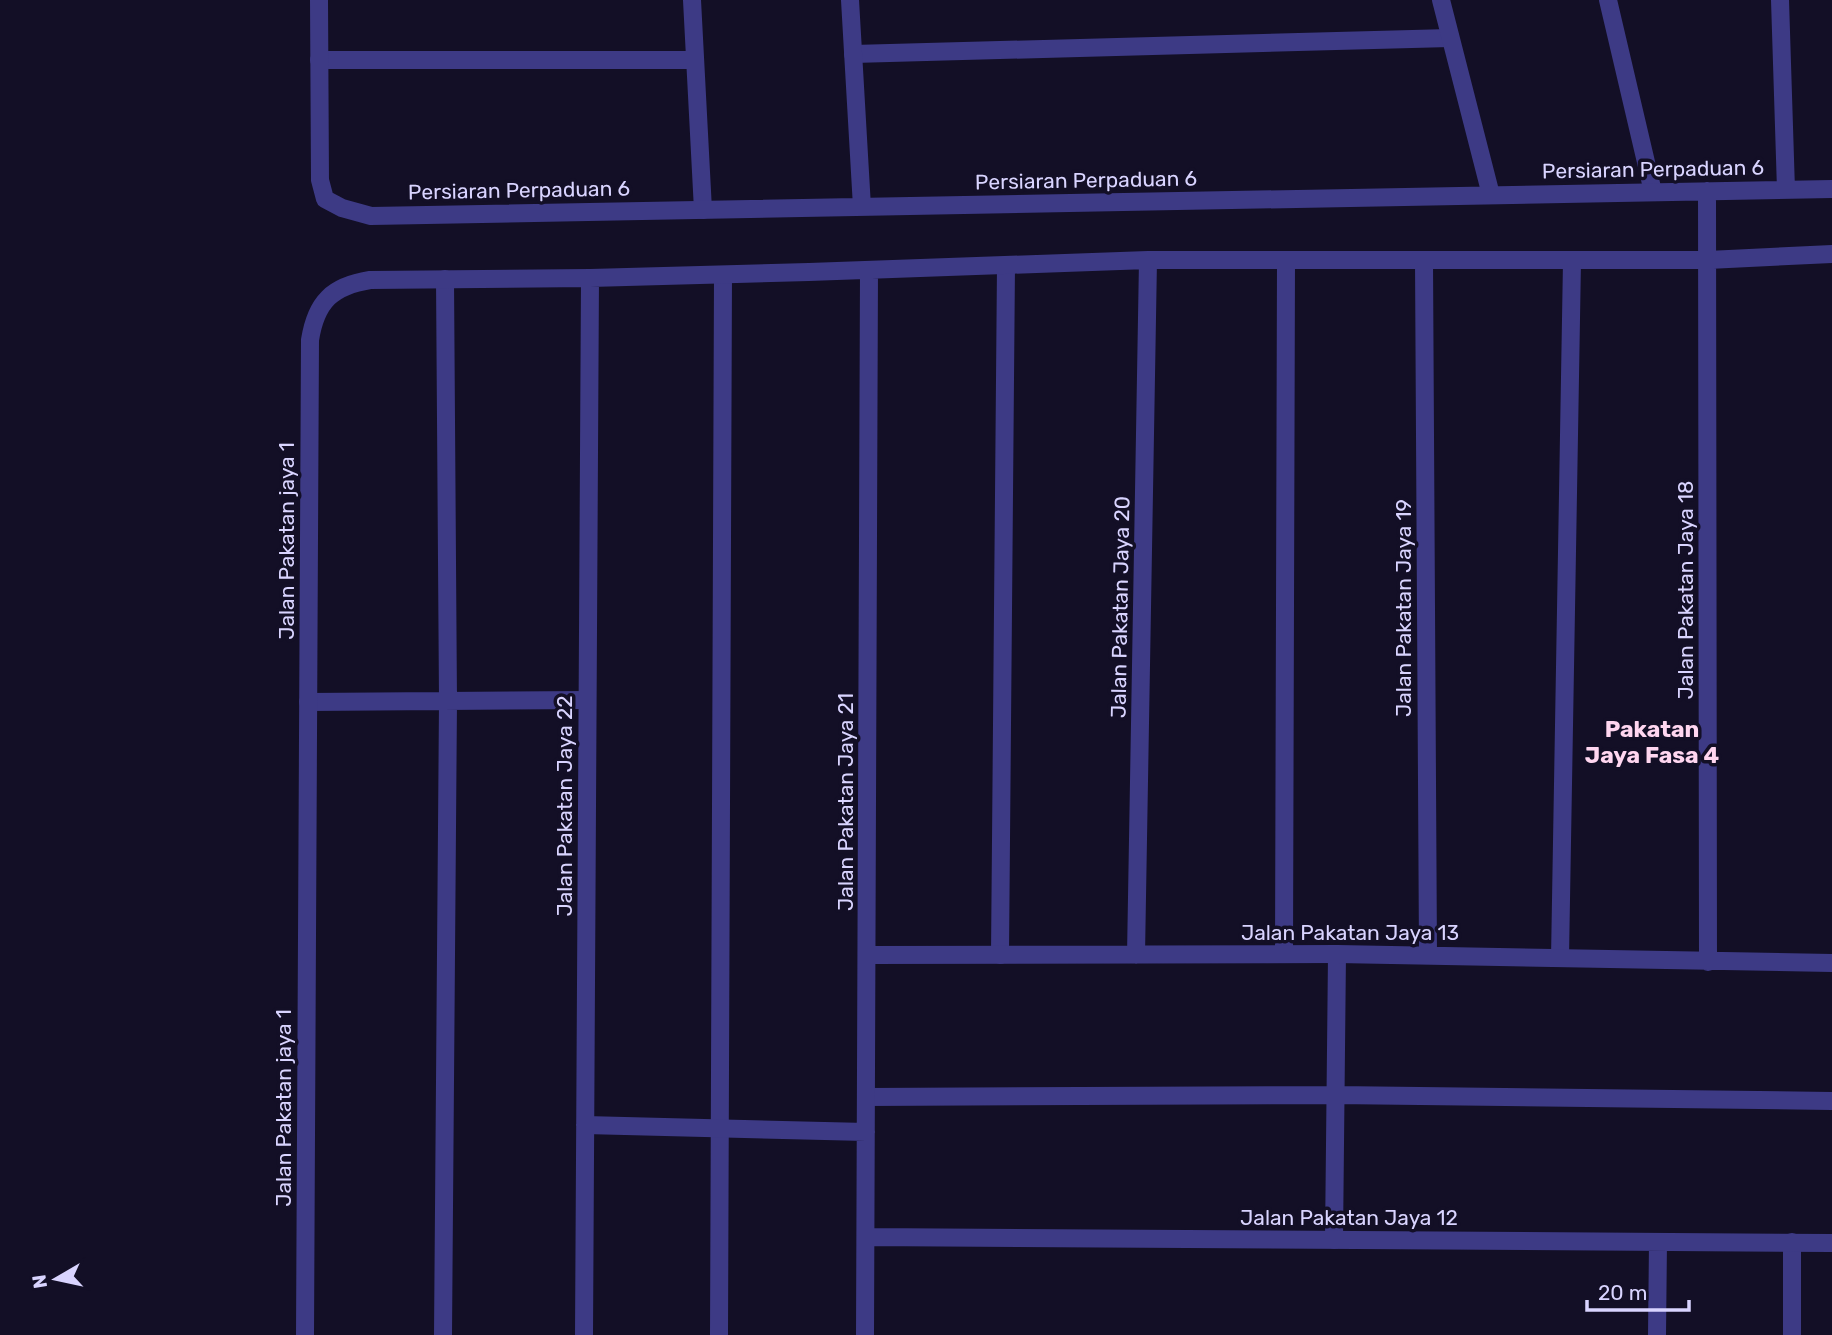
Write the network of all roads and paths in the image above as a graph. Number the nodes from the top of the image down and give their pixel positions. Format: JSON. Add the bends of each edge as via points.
{"nodes":[{"id":1,"x":319,"y":0,"type":"edge"},
{"id":2,"x":692,"y":0,"type":"edge"},
{"id":3,"x":850,"y":0,"type":"edge"},
{"id":4,"x":1441,"y":0,"type":"edge"},
{"id":5,"x":1608,"y":0,"type":"edge"},
{"id":6,"x":1780,"y":0,"type":"edge"},
{"id":7,"x":1450,"y":38,"type":"junction"},
{"id":8,"x":853,"y":54,"type":"junction"},
{"id":9,"x":319,"y":60,"type":"junction"},
{"id":10,"x":695,"y":60,"type":"junction"},
{"id":11,"x":1786,"y":190,"type":"junction"},
{"id":12,"x":1832,"y":190,"type":"edge"},
{"id":13,"x":1707,"y":191,"type":"junction"},
{"id":14,"x":1653,"y":192,"type":"junction"},
{"id":15,"x":1491,"y":195,"type":"junction"},
{"id":16,"x":862,"y":207,"type":"junction"},
{"id":17,"x":703,"y":210,"type":"junction"},
{"id":18,"x":1832,"y":254,"type":"edge"},
{"id":19,"x":1148,"y":260,"type":"junction"},
{"id":20,"x":1708,"y":260,"type":"junction"},
{"id":21,"x":1286,"y":261,"type":"junction"},
{"id":22,"x":1424,"y":261,"type":"junction"},
{"id":23,"x":1572,"y":261,"type":"junction"},
{"id":24,"x":1006,"y":265,"type":"junction"},
{"id":25,"x":869,"y":270,"type":"junction"},
{"id":26,"x":723,"y":275,"type":"junction"},
{"id":27,"x":590,"y":278,"type":"junction"},
{"id":28,"x":445,"y":279,"type":"junction"},
{"id":29,"x":587,"y":700,"type":"junction"},
{"id":30,"x":448,"y":701,"type":"junction"},
{"id":31,"x":308,"y":702,"type":"junction"},
{"id":32,"x":1284,"y":954,"type":"junction"},
{"id":33,"x":1337,"y":954,"type":"junction"},
{"id":34,"x":867,"y":955,"type":"junction"},
{"id":35,"x":1000,"y":955,"type":"junction"},
{"id":36,"x":1136,"y":955,"type":"junction"},
{"id":37,"x":1428,"y":955,"type":"junction"},
{"id":38,"x":1560,"y":958,"type":"junction"},
{"id":39,"x":1708,"y":962,"type":"junction"},
{"id":40,"x":1832,"y":963,"type":"edge"},
{"id":41,"x":1335,"y":1095,"type":"junction"},
{"id":42,"x":866,"y":1097,"type":"junction"},
{"id":43,"x":1832,"y":1101,"type":"edge"},
{"id":44,"x":585,"y":1125,"type":"junction"},
{"id":45,"x":720,"y":1129,"type":"junction"},
{"id":46,"x":866,"y":1132,"type":"junction"},
{"id":47,"x":866,"y":1237,"type":"junction"},
{"id":48,"x":1334,"y":1240,"type":"junction"},
{"id":49,"x":1658,"y":1241,"type":"junction"},
{"id":50,"x":1792,"y":1242,"type":"junction"},
{"id":51,"x":1832,"y":1243,"type":"edge"},
{"id":52,"x":305,"y":1335,"type":"edge"},
{"id":53,"x":443,"y":1335,"type":"edge"},
{"id":54,"x":583,"y":1335,"type":"edge"},
{"id":55,"x":719,"y":1335,"type":"edge"},
{"id":56,"x":865,"y":1335,"type":"edge"},
{"id":57,"x":1657,"y":1335,"type":"edge"},
{"id":58,"x":1792,"y":1335,"type":"edge"}],
"edges":[{"from":1,"to":9,"type":"street"},
{"from":2,"to":10,"type":"street"},
{"from":3,"to":8,"type":"street"},
{"from":4,"to":7,"type":"street"},
{"from":5,"to":14,"type":"street"},
{"from":6,"to":11,"type":"street"},
{"from":7,"to":8,"type":"street"},
{"from":7,"to":15,"type":"street"},
{"from":8,"to":16,"type":"street"},
{"from":9,"to":10,"type":"street"},
{"from":9,"to":17,"type":"street","name":"Persiaran Perpaduan 6","via":[[320,180],[325,199],[342,208],[371,215]]},
{"from":10,"to":17,"type":"street"},
{"from":11,"to":12,"type":"street","name":"Persiaran Perpaduan 6"},
{"from":11,"to":13,"type":"street","name":"Persiaran Perpaduan 6"},
{"from":13,"to":14,"type":"street","name":"Persiaran Perpaduan 6"},
{"from":13,"to":20,"type":"street","name":"Jalan Pakatan Jaya 18"},
{"from":14,"to":15,"type":"street","name":"Persiaran Perpaduan 6"},
{"from":15,"to":16,"type":"street","name":"Persiaran Perpaduan 6"},
{"from":16,"to":17,"type":"street","name":"Persiaran Perpaduan 6"},
{"from":18,"to":20,"type":"street","name":"Jalan Pakatan jaya 1"},
{"from":19,"to":21,"type":"street","name":"Jalan Pakatan jaya 1"},
{"from":19,"to":24,"type":"street","name":"Jalan Pakatan jaya 1"},
{"from":19,"to":36,"type":"street","name":"Jalan Pakatan Jaya 20"},
{"from":20,"to":23,"type":"street","name":"Jalan Pakatan jaya 1"},
{"from":20,"to":39,"type":"street","name":"Jalan Pakatan Jaya 18"},
{"from":21,"to":22,"type":"street","name":"Jalan Pakatan jaya 1"},
{"from":21,"to":32,"type":"street"},
{"from":22,"to":23,"type":"street","name":"Jalan Pakatan jaya 1"},
{"from":22,"to":37,"type":"street","name":"Jalan Pakatan Jaya 19"},
{"from":23,"to":38,"type":"street"},
{"from":24,"to":25,"type":"street","name":"Jalan Pakatan jaya 1"},
{"from":24,"to":35,"type":"street"},
{"from":25,"to":26,"type":"street","name":"Jalan Pakatan jaya 1"},
{"from":25,"to":34,"type":"street","name":"Jalan Pakatan Jaya 21"},
{"from":26,"to":27,"type":"street","name":"Jalan Pakatan jaya 1"},
{"from":26,"to":45,"type":"street"},
{"from":27,"to":28,"type":"street","name":"Jalan Pakatan jaya 1"},
{"from":27,"to":29,"type":"street","name":"Jalan Pakatan Jaya 22"},
{"from":28,"to":30,"type":"street"},
{"from":28,"to":31,"type":"street","name":"Jalan Pakatan jaya 1","via":[[352,282],[335,291],[313,321]]},
{"from":29,"to":30,"type":"street"},
{"from":29,"to":44,"type":"street","name":"Jalan Pakatan Jaya 22"},
{"from":30,"to":31,"type":"street"},
{"from":30,"to":53,"type":"street"},
{"from":31,"to":52,"type":"street","name":"Jalan Pakatan jaya 1"},
{"from":32,"to":33,"type":"street","name":"Jalan Pakatan Jaya 13"},
{"from":32,"to":36,"type":"street","name":"Jalan Pakatan Jaya 13"},
{"from":33,"to":37,"type":"street","name":"Jalan Pakatan Jaya 13"},
{"from":33,"to":41,"type":"street"},
{"from":34,"to":35,"type":"street","name":"Jalan Pakatan Jaya 13"},
{"from":34,"to":42,"type":"street","name":"Jalan Pakatan Jaya 21"},
{"from":35,"to":36,"type":"street","name":"Jalan Pakatan Jaya 13"},
{"from":37,"to":38,"type":"street","name":"Jalan Pakatan Jaya 13"},
{"from":38,"to":39,"type":"street","name":"Jalan Pakatan Jaya 13"},
{"from":39,"to":40,"type":"street","name":"Jalan Pakatan Jaya 13"},
{"from":41,"to":42,"type":"street"},
{"from":41,"to":43,"type":"street"},
{"from":41,"to":48,"type":"street"},
{"from":42,"to":46,"type":"street","name":"Jalan Pakatan Jaya 21"},
{"from":44,"to":45,"type":"street"},
{"from":44,"to":54,"type":"street","name":"Jalan Pakatan Jaya 22"},
{"from":45,"to":46,"type":"street"},
{"from":45,"to":55,"type":"street"},
{"from":46,"to":47,"type":"street","name":"Jalan Pakatan Jaya 21"},
{"from":47,"to":48,"type":"street","name":"Jalan Pakatan Jaya 12"},
{"from":47,"to":56,"type":"street","name":"Jalan Pakatan Jaya 21"},
{"from":48,"to":49,"type":"street","name":"Jalan Pakatan Jaya 12"},
{"from":49,"to":50,"type":"street","name":"Jalan Pakatan Jaya 12"},
{"from":49,"to":57,"type":"street"},
{"from":50,"to":51,"type":"street","name":"Jalan Pakatan Jaya 12"},
{"from":50,"to":58,"type":"street"}]}
